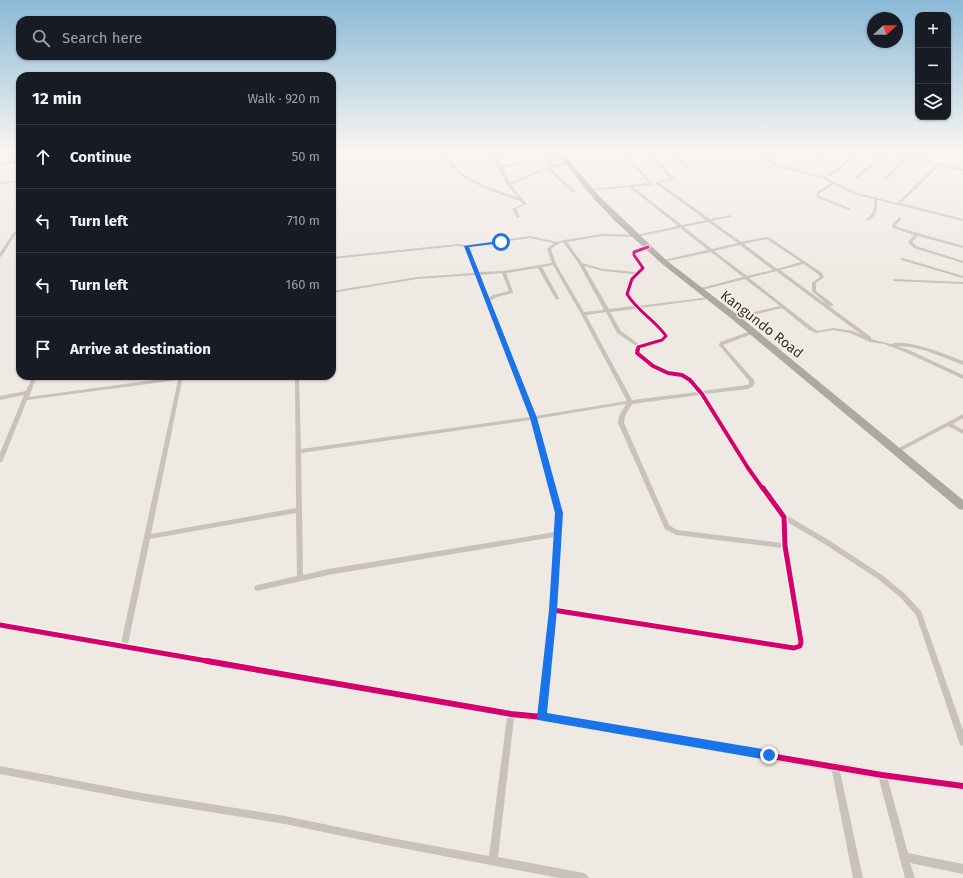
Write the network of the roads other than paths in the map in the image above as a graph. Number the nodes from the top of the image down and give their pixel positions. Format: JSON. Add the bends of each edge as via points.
{"nodes":[{"id":1,"x":497,"y":191,"type":"edge"},
{"id":2,"x":514,"y":191,"type":"edge"},
{"id":3,"x":591,"y":191,"type":"edge"},
{"id":4,"x":636,"y":191,"type":"edge"},
{"id":5,"x":669,"y":191,"type":"edge"},
{"id":6,"x":821,"y":191,"type":"edge"},
{"id":7,"x":850,"y":191,"type":"edge"},
{"id":8,"x":912,"y":191,"type":"edge"},
{"id":9,"x":875,"y":197,"type":"junction"},
{"id":10,"x":522,"y":200,"type":"junction"},
{"id":11,"x":900,"y":203,"type":"junction"},
{"id":12,"x":850,"y":209,"type":"dead end"},
{"id":13,"x":730,"y":216,"type":"dead end"},
{"id":14,"x":518,"y":217,"type":"dead end"},
{"id":15,"x":900,"y":218,"type":"dead end"},
{"id":16,"x":867,"y":220,"type":"dead end"},
{"id":17,"x":963,"y":220,"type":"edge"},
{"id":18,"x":709,"y":221,"type":"junction"},
{"id":19,"x":682,"y":227,"type":"junction"},
{"id":20,"x":16,"y":233,"type":"edge"},
{"id":21,"x":917,"y":234,"type":"junction"},
{"id":22,"x":636,"y":236,"type":"junction"},
{"id":23,"x":564,"y":241,"type":"junction"},
{"id":24,"x":557,"y":243,"type":"junction"},
{"id":25,"x":741,"y":244,"type":"junction"},
{"id":26,"x":466,"y":246,"type":"junction"},
{"id":27,"x":648,"y":247,"type":"junction"},
{"id":28,"x":963,"y":247,"type":"edge"},
{"id":29,"x":711,"y":252,"type":"junction"},
{"id":30,"x":0,"y":256,"type":"edge"},
{"id":31,"x":336,"y":258,"type":"edge"},
{"id":32,"x":902,"y":259,"type":"dead end"},
{"id":33,"x":664,"y":261,"type":"junction"},
{"id":34,"x":963,"y":262,"type":"edge"},
{"id":35,"x":804,"y":263,"type":"junction"},
{"id":36,"x":554,"y":264,"type":"junction"},
{"id":37,"x":581,"y":264,"type":"junction"},
{"id":38,"x":540,"y":267,"type":"junction"},
{"id":39,"x":776,"y":270,"type":"junction"},
{"id":40,"x":504,"y":272,"type":"junction"},
{"id":41,"x":635,"y":273,"type":"junction"},
{"id":42,"x":478,"y":274,"type":"junction"},
{"id":43,"x":745,"y":277,"type":"junction"},
{"id":44,"x":963,"y":277,"type":"edge"},
{"id":45,"x":894,"y":280,"type":"dead end"},
{"id":46,"x":963,"y":284,"type":"edge"},
{"id":47,"x":698,"y":290,"type":"junction"},
{"id":48,"x":336,"y":291,"type":"edge"},
{"id":49,"x":814,"y":291,"type":"junction"},
{"id":50,"x":809,"y":294,"type":"junction"},
{"id":51,"x":557,"y":298,"type":"dead end"},
{"id":52,"x":708,"y":298,"type":"junction"},
{"id":53,"x":488,"y":300,"type":"junction"},
{"id":54,"x":832,"y":304,"type":"dead end"},
{"id":55,"x":783,"y":307,"type":"junction"},
{"id":56,"x":635,"y":308,"type":"junction"},
{"id":57,"x":607,"y":311,"type":"junction"},
{"id":58,"x":583,"y":314,"type":"junction"},
{"id":59,"x":736,"y":318,"type":"junction"},
{"id":60,"x":753,"y":332,"type":"junction"},
{"id":61,"x":875,"y":342,"type":"junction"},
{"id":62,"x":885,"y":343,"type":"junction"},
{"id":63,"x":640,"y":347,"type":"junction"},
{"id":64,"x":963,"y":363,"type":"edge"},
{"id":65,"x":963,"y":377,"type":"edge"},
{"id":66,"x":33,"y":380,"type":"edge"},
{"id":67,"x":157,"y":380,"type":"edge"},
{"id":68,"x":180,"y":380,"type":"edge"},
{"id":69,"x":298,"y":380,"type":"edge"},
{"id":70,"x":702,"y":394,"type":"junction"},
{"id":71,"x":26,"y":396,"type":"junction"},
{"id":72,"x":0,"y":398,"type":"edge"},
{"id":73,"x":630,"y":402,"type":"junction"},
{"id":74,"x":963,"y":416,"type":"edge"},
{"id":75,"x":533,"y":418,"type":"junction"},
{"id":76,"x":949,"y":424,"type":"junction"},
{"id":77,"x":963,"y":432,"type":"edge"},
{"id":78,"x":298,"y":451,"type":"junction"},
{"id":79,"x":897,"y":451,"type":"junction"},
{"id":80,"x":0,"y":460,"type":"edge"},
{"id":81,"x":963,"y":506,"type":"edge"},
{"id":82,"x":299,"y":510,"type":"junction"},
{"id":83,"x":784,"y":517,"type":"junction"},
{"id":84,"x":558,"y":534,"type":"junction"},
{"id":85,"x":147,"y":537,"type":"junction"},
{"id":86,"x":785,"y":546,"type":"junction"},
{"id":87,"x":300,"y":579,"type":"junction"},
{"id":88,"x":257,"y":588,"type":"dead end"},
{"id":89,"x":553,"y":610,"type":"junction"},
{"id":90,"x":0,"y":625,"type":"edge"},
{"id":91,"x":124,"y":646,"type":"junction"},
{"id":92,"x":511,"y":714,"type":"junction"},
{"id":93,"x":542,"y":717,"type":"junction"},
{"id":94,"x":963,"y":742,"type":"edge"},
{"id":95,"x":835,"y":766,"type":"junction"},
{"id":96,"x":0,"y":770,"type":"edge"},
{"id":97,"x":882,"y":775,"type":"junction"},
{"id":98,"x":963,"y":786,"type":"edge"},
{"id":99,"x":904,"y":857,"type":"junction"},
{"id":100,"x":494,"y":861,"type":"junction"},
{"id":101,"x":963,"y":869,"type":"edge"},
{"id":102,"x":557,"y":876,"type":"edge"},
{"id":103,"x":584,"y":878,"type":"edge"},
{"id":104,"x":858,"y":878,"type":"edge"},
{"id":105,"x":910,"y":878,"type":"edge"}],
"edges":[{"from":1,"to":10,"type":"street"},
{"from":2,"to":10,"type":"street"},
{"from":3,"to":22,"type":"highway","name":"Kangundo Road"},
{"from":4,"to":19,"type":"street"},
{"from":5,"to":18,"type":"street"},
{"from":6,"to":12,"type":"street","via":[[816,196]]},
{"from":7,"to":9,"type":"street"},
{"from":8,"to":11,"type":"street"},
{"from":9,"to":11,"type":"street"},
{"from":9,"to":16,"type":"street","via":[[877,209]]},
{"from":10,"to":14,"type":"street","via":[[525,204],[514,208]]},
{"from":11,"to":17,"type":"street"},
{"from":13,"to":18,"type":"street"},
{"from":15,"to":21,"type":"street","via":[[894,225],[895,228]]},
{"from":18,"to":19,"type":"street"},
{"from":18,"to":25,"type":"street"},
{"from":19,"to":22,"type":"street"},
{"from":19,"to":29,"type":"street"},
{"from":20,"to":30,"type":"street"},
{"from":21,"to":28,"type":"street"},
{"from":21,"to":34,"type":"street","via":[[910,242],[915,247]]},
{"from":22,"to":23,"type":"street","via":[[602,235]]},
{"from":22,"to":27,"type":"highway","name":"Kangundo Road"},
{"from":23,"to":24,"type":"street"},
{"from":23,"to":37,"type":"street"},
{"from":24,"to":26,"type":"street","via":[[530,237]]},
{"from":24,"to":36,"type":"street","via":[[549,249]]},
{"from":25,"to":29,"type":"street"},
{"from":25,"to":35,"type":"street","via":[[770,239]]},
{"from":25,"to":39,"type":"street"},
{"from":26,"to":31,"type":"street"},
{"from":26,"to":42,"type":"street"},
{"from":27,"to":33,"type":"highway","name":"Kangundo Road"},
{"from":27,"to":41,"type":"street","via":[[634,252],[643,268]]},
{"from":29,"to":33,"type":"street"},
{"from":29,"to":43,"type":"street"},
{"from":32,"to":44,"type":"street"},
{"from":33,"to":47,"type":"highway","name":"Kangundo Road"},
{"from":35,"to":39,"type":"street"},
{"from":35,"to":49,"type":"street","via":[[822,276],[814,284]]},
{"from":36,"to":38,"type":"street"},
{"from":36,"to":58,"type":"street"},
{"from":37,"to":41,"type":"street","via":[[603,270]]},
{"from":37,"to":57,"type":"street"},
{"from":38,"to":40,"type":"street"},
{"from":38,"to":51,"type":"street"},
{"from":39,"to":43,"type":"street"},
{"from":39,"to":50,"type":"street"},
{"from":40,"to":42,"type":"street"},
{"from":40,"to":53,"type":"street","via":[[511,292]]},
{"from":41,"to":56,"type":"street","via":[[626,294]]},
{"from":42,"to":48,"type":"street","via":[[417,278]]},
{"from":42,"to":53,"type":"street"},
{"from":43,"to":47,"type":"street"},
{"from":43,"to":55,"type":"street"},
{"from":45,"to":46,"type":"street"},
{"from":47,"to":52,"type":"highway","name":"Kangundo Road"},
{"from":49,"to":50,"type":"street"},
{"from":49,"to":54,"type":"street"},
{"from":50,"to":61,"type":"street"},
{"from":52,"to":56,"type":"street"},
{"from":52,"to":59,"type":"highway","name":"Kangundo Road"},
{"from":53,"to":75,"type":"street"},
{"from":55,"to":59,"type":"street"},
{"from":55,"to":61,"type":"street","via":[[815,331],[838,329]]},
{"from":56,"to":57,"type":"street"},
{"from":56,"to":63,"type":"street","via":[[659,326],[666,336],[662,340]]},
{"from":57,"to":58,"type":"street"},
{"from":57,"to":63,"type":"street","via":[[619,332]]},
{"from":58,"to":73,"type":"street"},
{"from":59,"to":60,"type":"highway","name":"Kangundo Road"},
{"from":60,"to":70,"type":"street","via":[[722,345],[752,381],[752,385]]},
{"from":60,"to":79,"type":"highway","name":"Kangundo Road"},
{"from":61,"to":62,"type":"street"},
{"from":62,"to":64,"type":"street","via":[[913,346],[940,353]]},
{"from":62,"to":65,"type":"street"},
{"from":63,"to":70,"type":"street","via":[[637,350],[640,356],[668,373],[686,377]]},
{"from":66,"to":71,"type":"street"},
{"from":67,"to":71,"type":"street"},
{"from":68,"to":85,"type":"street"},
{"from":69,"to":78,"type":"street"},
{"from":70,"to":73,"type":"street"},
{"from":70,"to":83,"type":"street","via":[[748,468]]},
{"from":71,"to":72,"type":"street"},
{"from":71,"to":80,"type":"street"},
{"from":73,"to":75,"type":"street"},
{"from":73,"to":86,"type":"street","via":[[621,423],[670,530]]},
{"from":74,"to":76,"type":"street"},
{"from":75,"to":78,"type":"street"},
{"from":75,"to":84,"type":"street","via":[[558,504]]},
{"from":76,"to":77,"type":"street"},
{"from":76,"to":79,"type":"street"},
{"from":78,"to":82,"type":"street"},
{"from":79,"to":81,"type":"highway","name":"Kangundo Road"},
{"from":82,"to":85,"type":"street"},
{"from":82,"to":87,"type":"street"},
{"from":83,"to":86,"type":"street"},
{"from":83,"to":94,"type":"street","via":[[880,577],[903,596],[918,613]]},
{"from":84,"to":87,"type":"street","via":[[328,572]]},
{"from":84,"to":89,"type":"street"},
{"from":85,"to":91,"type":"street"},
{"from":86,"to":89,"type":"street","via":[[802,642],[797,647]]},
{"from":87,"to":88,"type":"street"},
{"from":89,"to":93,"type":"street"},
{"from":90,"to":91,"type":"street"},
{"from":91,"to":92,"type":"street"},
{"from":92,"to":93,"type":"street"},
{"from":92,"to":100,"type":"street"},
{"from":93,"to":95,"type":"street"},
{"from":95,"to":97,"type":"street"},
{"from":95,"to":104,"type":"street"},
{"from":96,"to":100,"type":"street","via":[[142,797],[285,820]]},
{"from":97,"to":98,"type":"street"},
{"from":97,"to":99,"type":"street"},
{"from":99,"to":101,"type":"street"},
{"from":99,"to":105,"type":"street"},
{"from":100,"to":102,"type":"street"},
{"from":102,"to":103,"type":"street"}]}
